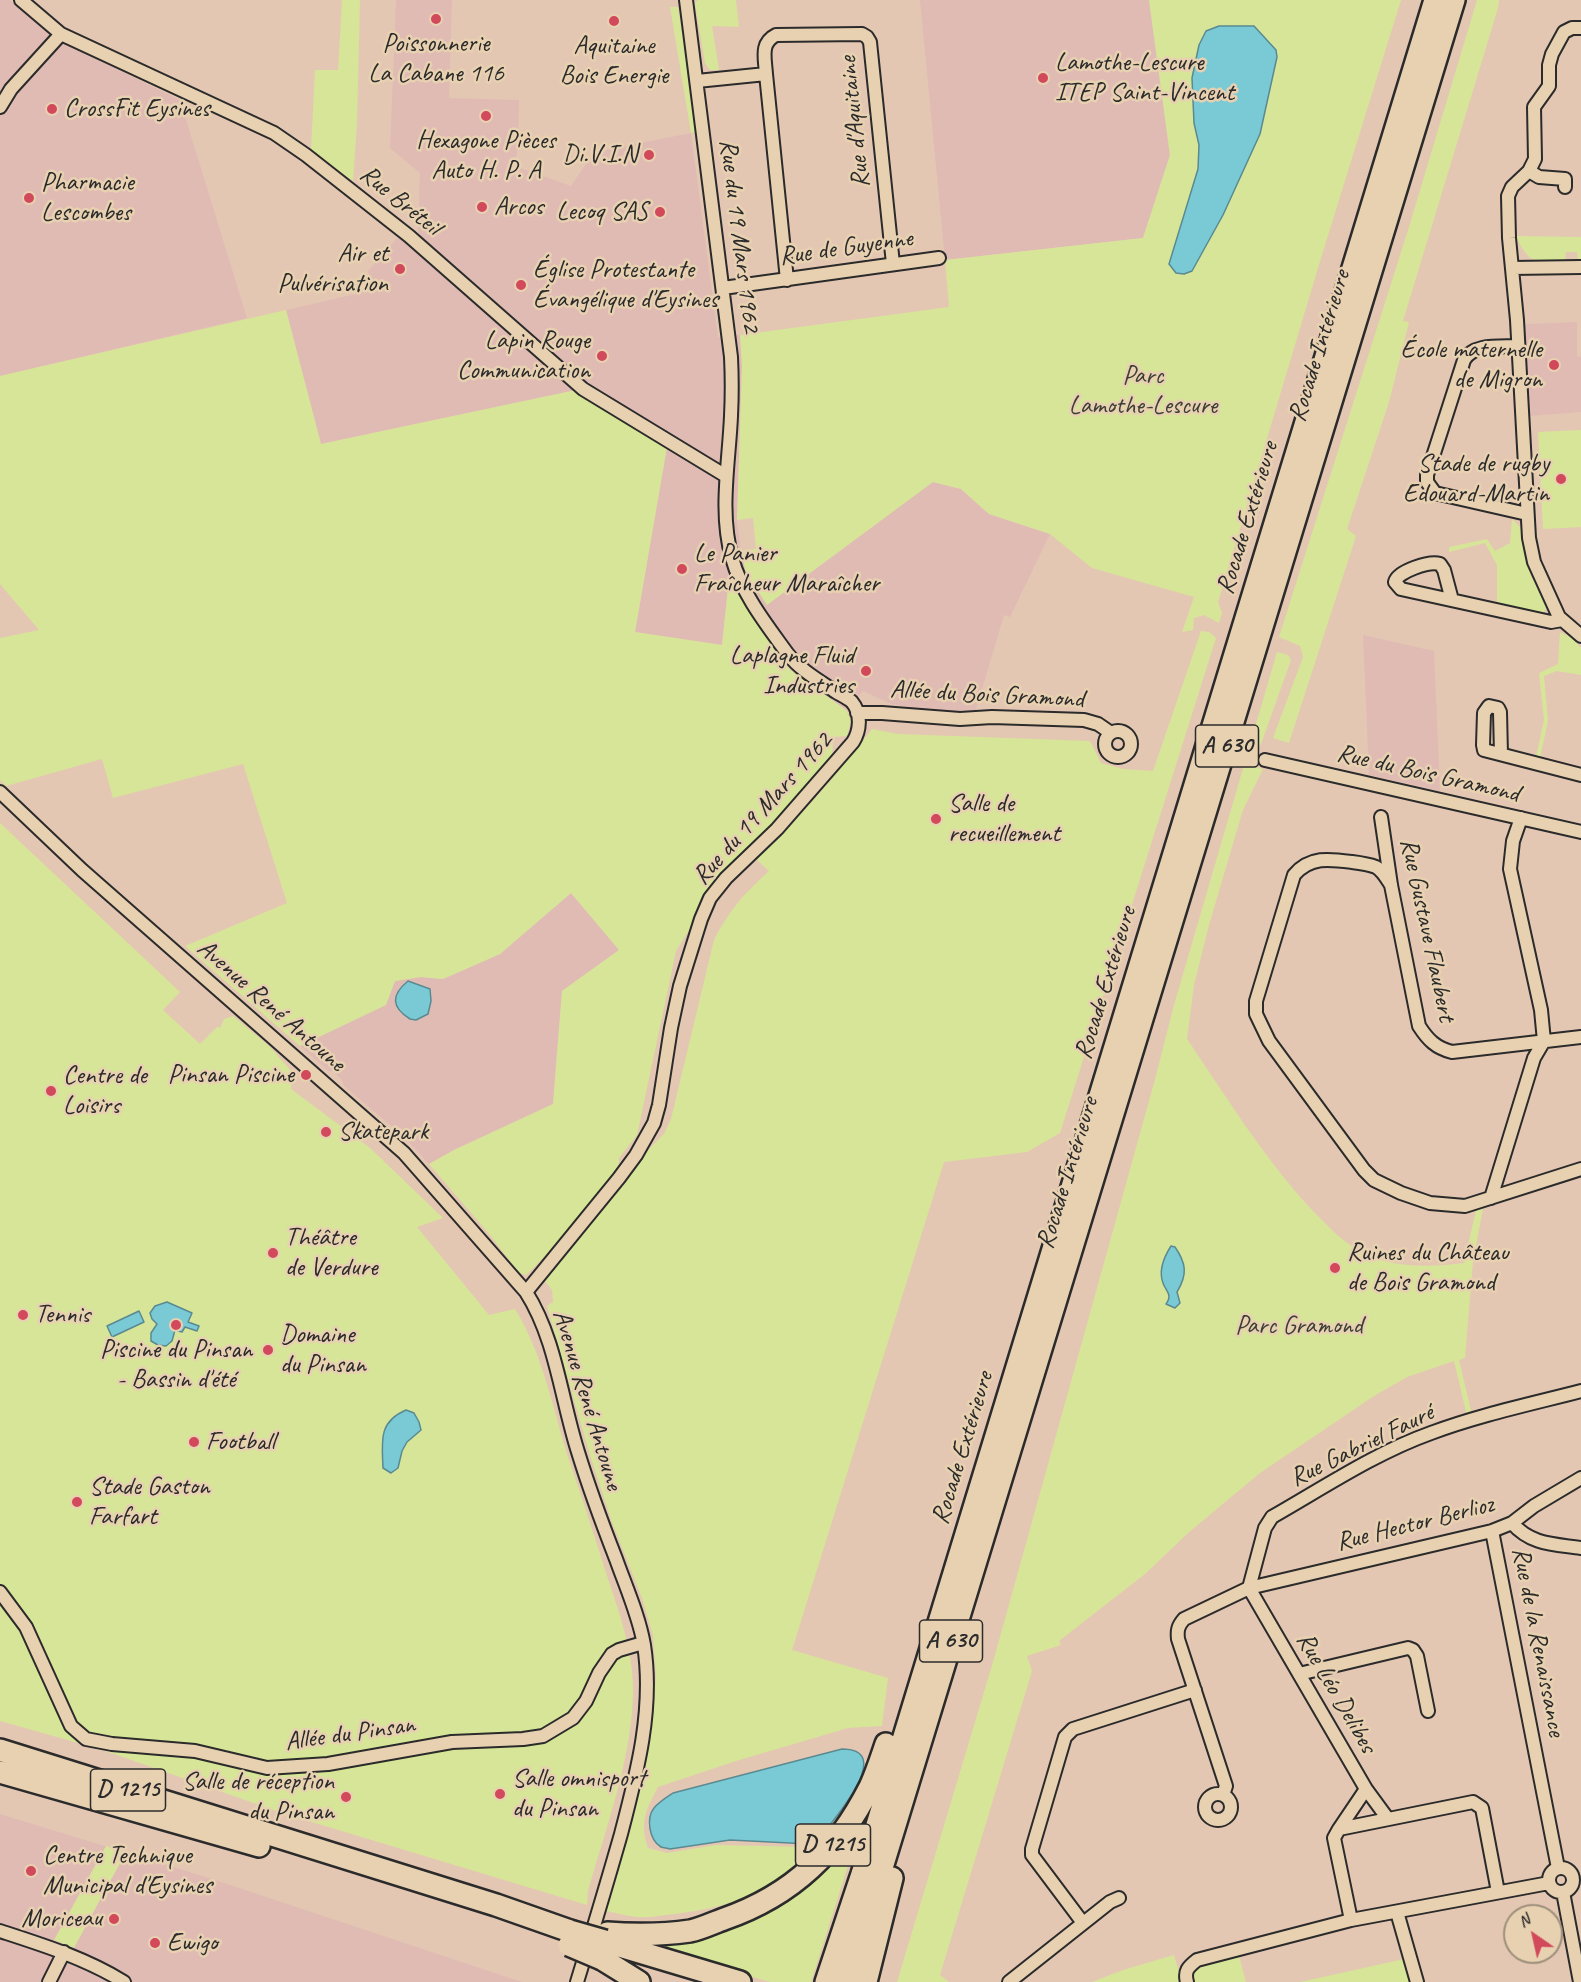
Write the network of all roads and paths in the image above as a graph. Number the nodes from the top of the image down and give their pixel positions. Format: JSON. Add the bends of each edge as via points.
{"nodes":[{"id":1,"x":21,"y":0,"type":"edge"},
{"id":2,"x":686,"y":0,"type":"edge"},
{"id":3,"x":1435,"y":0,"type":"edge"},
{"id":4,"x":1454,"y":0,"type":"edge"},
{"id":5,"x":1581,"y":28,"type":"edge"},
{"id":6,"x":61,"y":34,"type":"junction"},
{"id":7,"x":766,"y":74,"type":"junction"},
{"id":8,"x":697,"y":81,"type":"junction"},
{"id":9,"x":0,"y":107,"type":"edge"},
{"id":10,"x":1529,"y":171,"type":"junction"},
{"id":11,"x":1565,"y":187,"type":"dead end"},
{"id":12,"x":939,"y":258,"type":"dead end"},
{"id":13,"x":893,"y":264,"type":"junction"},
{"id":14,"x":1581,"y":267,"type":"edge"},
{"id":15,"x":1512,"y":268,"type":"junction"},
{"id":16,"x":787,"y":280,"type":"junction"},
{"id":17,"x":723,"y":288,"type":"junction"},
{"id":18,"x":1518,"y":346,"type":"junction"},
{"id":19,"x":726,"y":476,"type":"junction"},
{"id":20,"x":1527,"y":514,"type":"junction"},
{"id":21,"x":1452,"y":600,"type":"junction"},
{"id":22,"x":1562,"y":620,"type":"junction"},
{"id":23,"x":1581,"y":636,"type":"edge"},
{"id":24,"x":857,"y":713,"type":"junction"},
{"id":25,"x":1111,"y":733,"type":"dead end"},
{"id":26,"x":1501,"y":754,"type":"dead end"},
{"id":27,"x":1265,"y":760,"type":"dead end"},
{"id":28,"x":1581,"y":775,"type":"edge"},
{"id":29,"x":0,"y":792,"type":"edge"},
{"id":30,"x":1381,"y":817,"type":"dead end"},
{"id":31,"x":1521,"y":818,"type":"junction"},
{"id":32,"x":1581,"y":832,"type":"edge"},
{"id":33,"x":1391,"y":885,"type":"junction"},
{"id":34,"x":1581,"y":1037,"type":"edge"},
{"id":35,"x":1544,"y":1041,"type":"junction"},
{"id":36,"x":1581,"y":1169,"type":"edge"},
{"id":37,"x":1491,"y":1198,"type":"junction"},
{"id":38,"x":526,"y":1292,"type":"junction"},
{"id":39,"x":1581,"y":1391,"type":"edge"},
{"id":40,"x":1581,"y":1478,"type":"edge"},
{"id":41,"x":1512,"y":1523,"type":"junction"},
{"id":42,"x":1492,"y":1531,"type":"junction"},
{"id":43,"x":1581,"y":1548,"type":"edge"},
{"id":44,"x":1249,"y":1588,"type":"junction"},
{"id":45,"x":0,"y":1592,"type":"edge"},
{"id":46,"x":939,"y":1619,"type":"junction"},
{"id":47,"x":643,"y":1643,"type":"junction"},
{"id":48,"x":1299,"y":1674,"type":"junction"},
{"id":49,"x":1195,"y":1690,"type":"junction"},
{"id":50,"x":1428,"y":1711,"type":"dead end"},
{"id":51,"x":0,"y":1750,"type":"edge"},
{"id":52,"x":0,"y":1772,"type":"edge"},
{"id":53,"x":1366,"y":1789,"type":"junction"},
{"id":54,"x":905,"y":1791,"type":"junction"},
{"id":55,"x":1223,"y":1795,"type":"dead end"},
{"id":56,"x":1388,"y":1819,"type":"junction"},
{"id":57,"x":1339,"y":1828,"type":"junction"},
{"id":58,"x":1558,"y":1868,"type":"junction"},
{"id":59,"x":1577,"y":1877,"type":"edge"},
{"id":60,"x":1549,"y":1883,"type":"junction"},
{"id":61,"x":1498,"y":1892,"type":"junction"},
{"id":62,"x":1563,"y":1892,"type":"junction"},
{"id":63,"x":1119,"y":1898,"type":"dead end"},
{"id":64,"x":493,"y":1911,"type":"junction"},
{"id":65,"x":1397,"y":1912,"type":"junction"},
{"id":66,"x":1351,"y":1920,"type":"junction"},
{"id":67,"x":1083,"y":1923,"type":"junction"},
{"id":68,"x":0,"y":1931,"type":"edge"},
{"id":69,"x":604,"y":1946,"type":"junction"},
{"id":70,"x":64,"y":1952,"type":"junction"},
{"id":71,"x":49,"y":1982,"type":"edge"},
{"id":72,"x":124,"y":1982,"type":"edge"},
{"id":73,"x":577,"y":1982,"type":"edge"},
{"id":74,"x":639,"y":1982,"type":"edge"},
{"id":75,"x":710,"y":1982,"type":"edge"},
{"id":76,"x":740,"y":1982,"type":"edge"},
{"id":77,"x":826,"y":1982,"type":"edge"},
{"id":78,"x":847,"y":1982,"type":"edge"},
{"id":79,"x":866,"y":1982,"type":"edge"},
{"id":80,"x":1009,"y":1982,"type":"edge"},
{"id":81,"x":1187,"y":1982,"type":"edge"},
{"id":82,"x":1417,"y":1982,"type":"edge"},
{"id":83,"x":1580,"y":1982,"type":"edge"}],
"edges":[{"from":1,"to":6,"type":"street","name":"Rue Bréteil"},
{"from":2,"to":8,"type":"street","name":"Rue du 19 Mars 1962"},
{"from":3,"to":46,"type":"highway","name":"Rocade Extérieure","number":"A 630"},
{"from":4,"to":54,"type":"highway","name":"Rocade Intérieure","number":"A 630"},
{"from":5,"to":10,"type":"street","via":[[1564,32],[1552,54],[1549,86],[1534,107],[1535,159]]},
{"from":6,"to":9,"type":"street","via":[[11,89]]},
{"from":6,"to":19,"type":"street","name":"Rue Bréteil","via":[[274,133],[409,236],[583,388]]},
{"from":7,"to":8,"type":"street"},
{"from":7,"to":13,"type":"street","name":"Rue d'Aquitaine","via":[[764,47],[776,35],[862,34],[869,39]]},
{"from":7,"to":16,"type":"street","name":"Rue d'Aquitaine"},
{"from":8,"to":17,"type":"street","name":"Rue du 19 Mars 1962"},
{"from":10,"to":11,"type":"street","via":[[1539,177],[1565,178]]},
{"from":10,"to":15,"type":"street","via":[[1508,196]]},
{"from":12,"to":13,"type":"street","name":"Rue de Guyenne"},
{"from":13,"to":16,"type":"street","name":"Rue de Guyenne"},
{"from":14,"to":15,"type":"street"},
{"from":15,"to":18,"type":"street"},
{"from":16,"to":17,"type":"street","name":"Rue de Guyenne"},
{"from":17,"to":19,"type":"street","name":"Rue du 19 Mars 1962","via":[[732,386]]},
{"from":18,"to":20,"type":"street"},
{"from":18,"to":20,"type":"street","via":[[1479,349],[1468,354],[1427,482],[1435,493]]},
{"from":19,"to":24,"type":"street","name":"Rue du 19 Mars 1962","via":[[729,546],[753,604],[793,661],[852,702]]},
{"from":20,"to":22,"type":"street","via":[[1534,562]]},
{"from":21,"to":21,"type":"street","via":[[1401,589],[1395,578],[1434,562],[1440,564]]},
{"from":21,"to":22,"type":"street","via":[[1551,622]]},
{"from":22,"to":23,"type":"street"},
{"from":24,"to":25,"type":"street","name":"Allée du Bois Gramond","via":[[1084,720]]},
{"from":24,"to":38,"type":"street","name":"Rue du 19 Mars 1962","via":[[859,727],[853,742],[710,898],[680,986],[654,1123],[620,1178]]},
{"from":26,"to":28,"type":"street"},
{"from":27,"to":31,"type":"street","name":"Rue du Bois Gramond"},
{"from":29,"to":38,"type":"street","name":"Avenue René Antoune","via":[[82,870],[404,1153]]},
{"from":30,"to":33,"type":"street","name":"Rue Gustave Flaubert"},
{"from":31,"to":32,"type":"street","name":"Rue du Bois Gramond"},
{"from":31,"to":35,"type":"street","via":[[1510,869],[1541,1010]]},
{"from":33,"to":35,"type":"street","name":"Rue Gustave Flaubert","via":[[1419,1026],[1433,1044],[1452,1052]]},
{"from":33,"to":37,"type":"street","via":[[1376,867],[1365,864],[1327,858],[1299,869],[1261,983],[1256,1014],[1269,1041],[1374,1180],[1401,1193],[1447,1206],[1465,1206]]},
{"from":34,"to":35,"type":"street","name":"Rue Gustave Flaubert"},
{"from":35,"to":37,"type":"street","via":[[1534,1058]]},
{"from":36,"to":37,"type":"street"},
{"from":38,"to":47,"type":"street","name":"Avenue René Antoune","via":[[548,1341],[577,1448]]},
{"from":39,"to":44,"type":"street","name":"Rue Gabriel Fauré","via":[[1430,1434],[1366,1464],[1272,1517],[1265,1528]]},
{"from":40,"to":41,"type":"street","name":"Rue Hector Berlioz"},
{"from":41,"to":42,"type":"street","name":"Rue Hector Berlioz"},
{"from":41,"to":43,"type":"street","via":[[1535,1540]]},
{"from":42,"to":44,"type":"street","name":"Rue Hector Berlioz"},
{"from":42,"to":58,"type":"street","name":"Rue de la Renaissance"},
{"from":44,"to":48,"type":"street","name":"Rue Léo Delibes"},
{"from":44,"to":49,"type":"street","name":"Rue Hector Berlioz","via":[[1179,1624],[1178,1639]]},
{"from":45,"to":47,"type":"street","name":"Allée du Pinsan","via":[[26,1627],[71,1726],[86,1739],[195,1751],[267,1768],[328,1764],[452,1742],[543,1736],[573,1718],[612,1654]]},
{"from":46,"to":69,"type":"highway","number":"D 1215","via":[[921,1640],[871,1786],[830,1850],[810,1870],[752,1909],[692,1930],[634,1935]]},
{"from":46,"to":77,"type":"highway","name":"Rocade Extérieure","number":"A 630"},
{"from":47,"to":73,"type":"street","name":"Avenue René Antoune","via":[[647,1683],[641,1746],[629,1804]]},
{"from":48,"to":50,"type":"street","via":[[1408,1648],[1417,1656]]},
{"from":48,"to":53,"type":"street","name":"Rue Léo Delibes"},
{"from":49,"to":55,"type":"street","via":[[1226,1786]]},
{"from":49,"to":67,"type":"street","via":[[1073,1729],[1065,1737],[1032,1855]]},
{"from":51,"to":64,"type":"highway","number":"D 1215"},
{"from":52,"to":64,"type":"highway","number":"D 1215"},
{"from":53,"to":56,"type":"street","name":"Rue Léo Delibes"},
{"from":53,"to":57,"type":"street"},
{"from":54,"to":78,"type":"highway","name":"Rocade Intérieure","number":"A 630"},
{"from":54,"to":79,"type":"highway","via":[[904,1831]]},
{"from":56,"to":57,"type":"street"},
{"from":56,"to":61,"type":"street","via":[[1473,1802],[1482,1808]]},
{"from":57,"to":66,"type":"street","via":[[1334,1838]]},
{"from":58,"to":59,"type":"street"},
{"from":58,"to":60,"type":"street","via":[[1552,1872]]},
{"from":59,"to":62,"type":"street","via":[[1570,1889]]},
{"from":60,"to":61,"type":"street"},
{"from":60,"to":62,"type":"street","via":[[1552,1889]]},
{"from":61,"to":65,"type":"street"},
{"from":62,"to":83,"type":"street"},
{"from":63,"to":67,"type":"street"},
{"from":64,"to":69,"type":"highway","number":"D 1215"},
{"from":65,"to":66,"type":"street"},
{"from":65,"to":82,"type":"street"},
{"from":66,"to":81,"type":"street","via":[[1197,1960],[1187,1968]]},
{"from":67,"to":80,"type":"street"},
{"from":68,"to":70,"type":"street"},
{"from":69,"to":74,"type":"highway"},
{"from":69,"to":75,"type":"highway"},
{"from":69,"to":76,"type":"highway","number":"D 1215"},
{"from":70,"to":71,"type":"street"},
{"from":70,"to":72,"type":"street"}]}
